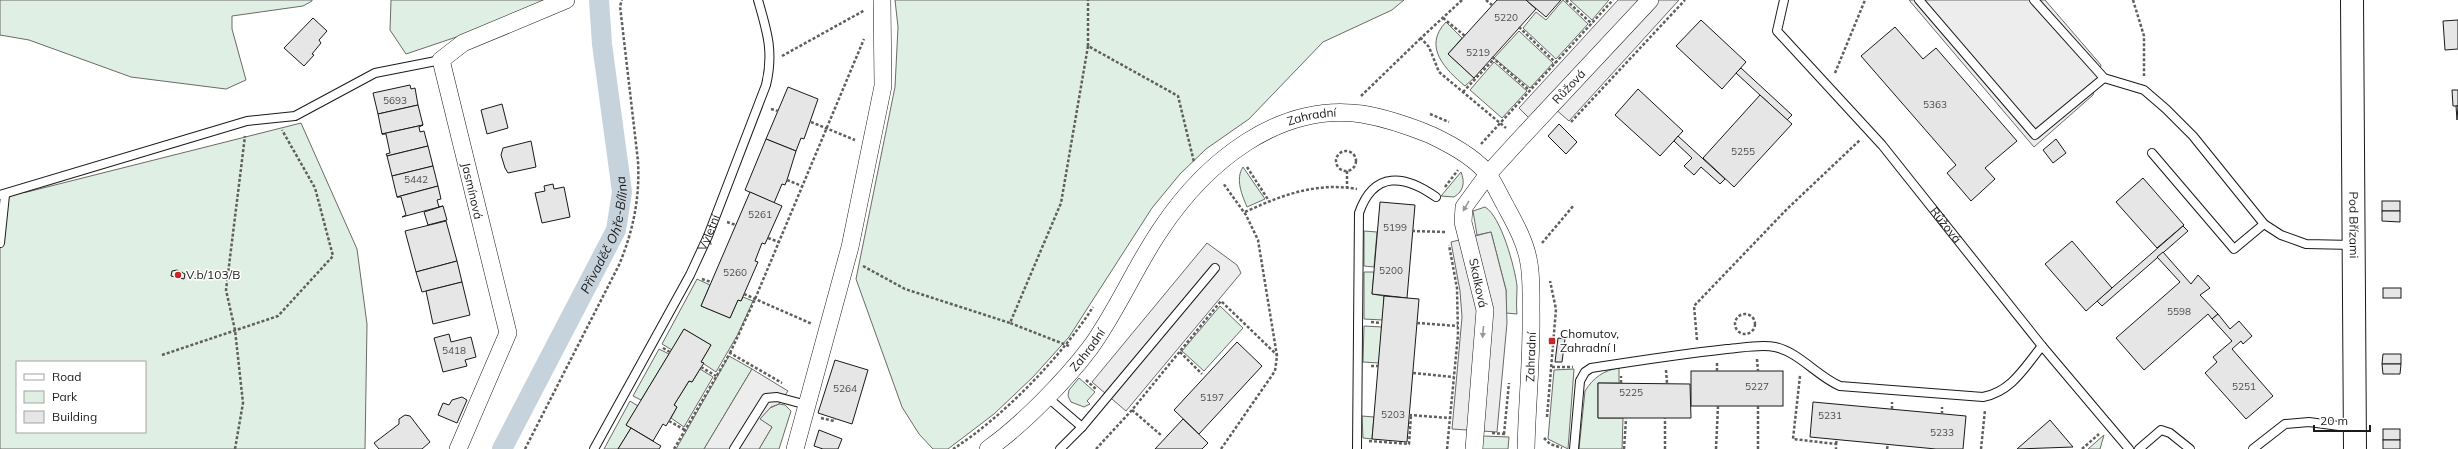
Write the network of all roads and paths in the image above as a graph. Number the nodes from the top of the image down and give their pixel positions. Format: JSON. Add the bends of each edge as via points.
{"nodes":[{"id":1,"x":566,"y":0,"type":"edge"},
{"id":2,"x":622,"y":0,"type":"edge"},
{"id":3,"x":758,"y":0,"type":"edge"},
{"id":4,"x":882,"y":0,"type":"edge"},
{"id":5,"x":1088,"y":0,"type":"edge"},
{"id":6,"x":1462,"y":0,"type":"edge"},
{"id":7,"x":1486,"y":0,"type":"edge"},
{"id":8,"x":1566,"y":0,"type":"edge"},
{"id":9,"x":1613,"y":0,"type":"edge"},
{"id":10,"x":1650,"y":0,"type":"edge"},
{"id":11,"x":1685,"y":0,"type":"edge"},
{"id":12,"x":1784,"y":0,"type":"edge"},
{"id":13,"x":1866,"y":0,"type":"edge"},
{"id":14,"x":1919,"y":0,"type":"edge"},
{"id":15,"x":2034,"y":0,"type":"edge"},
{"id":16,"x":2134,"y":0,"type":"edge"},
{"id":17,"x":2352,"y":0,"type":"edge"},
{"id":18,"x":1492,"y":5,"type":"dead end"},
{"id":19,"x":1443,"y":18,"type":"junction"},
{"id":20,"x":1592,"y":24,"type":"junction"},
{"id":21,"x":1519,"y":27,"type":"dead end"},
{"id":22,"x":866,"y":35,"type":"dead end"},
{"id":23,"x":1464,"y":36,"type":"dead end"},
{"id":24,"x":1421,"y":38,"type":"junction"},
{"id":25,"x":1088,"y":46,"type":"junction"},
{"id":26,"x":441,"y":60,"type":"junction"},
{"id":27,"x":1556,"y":63,"type":"junction"},
{"id":28,"x":2104,"y":78,"type":"junction"},
{"id":29,"x":1830,"y":86,"type":"junction"},
{"id":30,"x":2144,"y":90,"type":"junction"},
{"id":31,"x":1530,"y":91,"type":"junction"},
{"id":32,"x":1463,"y":92,"type":"junction"},
{"id":33,"x":1361,"y":96,"type":"junction"},
{"id":34,"x":1354,"y":97,"type":"dead end"},
{"id":35,"x":1368,"y":98,"type":"dead end"},
{"id":36,"x":1423,"y":111,"type":"dead end"},
{"id":37,"x":275,"y":117,"type":"junction"},
{"id":38,"x":247,"y":121,"type":"junction"},
{"id":39,"x":811,"y":122,"type":"dead end"},
{"id":40,"x":1571,"y":122,"type":"dead end"},
{"id":41,"x":1500,"y":124,"type":"junction"},
{"id":42,"x":1456,"y":127,"type":"dead end"},
{"id":43,"x":828,"y":128,"type":"junction"},
{"id":44,"x":1869,"y":131,"type":"junction"},
{"id":45,"x":1520,"y":139,"type":"junction"},
{"id":46,"x":1475,"y":140,"type":"dead end"},
{"id":47,"x":858,"y":141,"type":"dead end"},
{"id":48,"x":1481,"y":144,"type":"junction"},
{"id":49,"x":2152,"y":153,"type":"dead end"},
{"id":50,"x":1468,"y":157,"type":"junction"},
{"id":51,"x":1193,"y":162,"type":"junction"},
{"id":52,"x":1205,"y":163,"type":"junction"},
{"id":53,"x":1247,"y":167,"type":"dead end"},
{"id":54,"x":1188,"y":168,"type":"dead end"},
{"id":55,"x":1347,"y":171,"type":"junction"},
{"id":56,"x":1488,"y":174,"type":"junction"},
{"id":57,"x":787,"y":180,"type":"dead end"},
{"id":58,"x":802,"y":186,"type":"junction"},
{"id":59,"x":1347,"y":188,"type":"junction"},
{"id":60,"x":1370,"y":191,"type":"junction"},
{"id":61,"x":3,"y":195,"type":"edge"},
{"id":62,"x":1436,"y":197,"type":"joint"},
{"id":63,"x":1269,"y":201,"type":"junction"},
{"id":64,"x":1574,"y":206,"type":"dead end"},
{"id":65,"x":1245,"y":212,"type":"junction"},
{"id":66,"x":2264,"y":224,"type":"junction"},
{"id":67,"x":1466,"y":228,"type":"junction"},
{"id":68,"x":1412,"y":231,"type":"dead end"},
{"id":69,"x":1446,"y":232,"type":"junction"},
{"id":70,"x":768,"y":238,"type":"dead end"},
{"id":71,"x":779,"y":242,"type":"junction"},
{"id":72,"x":0,"y":243,"type":"edge"},
{"id":73,"x":1542,"y":243,"type":"dead end"},
{"id":74,"x":2354,"y":246,"type":"junction"},
{"id":75,"x":847,"y":257,"type":"junction"},
{"id":76,"x":1215,"y":268,"type":"dead end"},
{"id":77,"x":744,"y":294,"type":"dead end"},
{"id":78,"x":755,"y":299,"type":"junction"},
{"id":79,"x":1098,"y":300,"type":"dead end"},
{"id":80,"x":1556,"y":309,"type":"dead end"},
{"id":81,"x":1010,"y":323,"type":"junction"},
{"id":82,"x":1417,"y":323,"type":"dead end"},
{"id":83,"x":813,"y":324,"type":"dead end"},
{"id":84,"x":1458,"y":326,"type":"junction"},
{"id":85,"x":235,"y":330,"type":"junction"},
{"id":86,"x":1740,"y":333,"type":"joint"},
{"id":87,"x":1065,"y":344,"type":"junction"},
{"id":88,"x":2042,"y":346,"type":"junction"},
{"id":89,"x":1180,"y":352,"type":"junction"},
{"id":90,"x":1699,"y":352,"type":"junction"},
{"id":91,"x":730,"y":353,"type":"junction"},
{"id":92,"x":1085,"y":353,"type":"junction"},
{"id":93,"x":162,"y":355,"type":"dead end"},
{"id":94,"x":1277,"y":356,"type":"junction"},
{"id":95,"x":1801,"y":362,"type":"junction"},
{"id":96,"x":702,"y":367,"type":"dead end"},
{"id":97,"x":1072,"y":368,"type":"junction"},
{"id":98,"x":1413,"y":373,"type":"dead end"},
{"id":99,"x":1202,"y":374,"type":"dead end"},
{"id":100,"x":716,"y":376,"type":"junction"},
{"id":101,"x":1454,"y":377,"type":"junction"},
{"id":102,"x":784,"y":385,"type":"dead end"},
{"id":103,"x":1986,"y":396,"type":"junction"},
{"id":104,"x":1047,"y":397,"type":"junction"},
{"id":105,"x":1106,"y":398,"type":"junction"},
{"id":106,"x":807,"y":405,"type":"junction"},
{"id":107,"x":1718,"y":406,"type":"dead end"},
{"id":108,"x":1758,"y":406,"type":"dead end"},
{"id":109,"x":1132,"y":410,"type":"junction"},
{"id":110,"x":1450,"y":418,"type":"junction"},
{"id":111,"x":1665,"y":418,"type":"dead end"},
{"id":112,"x":1626,"y":419,"type":"dead end"},
{"id":113,"x":669,"y":421,"type":"dead end"},
{"id":114,"x":1546,"y":423,"type":"dead end"},
{"id":115,"x":2109,"y":425,"type":"junction"},
{"id":116,"x":1082,"y":427,"type":"junction"},
{"id":117,"x":685,"y":430,"type":"junction"},
{"id":118,"x":1546,"y":430,"type":"dead end"},
{"id":119,"x":1162,"y":436,"type":"dead end"},
{"id":120,"x":2355,"y":438,"type":"edge"},
{"id":121,"x":1837,"y":439,"type":"dead end"},
{"id":122,"x":1357,"y":440,"type":"junction"},
{"id":123,"x":1544,"y":444,"type":"dead end"},
{"id":124,"x":1836,"y":444,"type":"junction"},
{"id":125,"x":1888,"y":444,"type":"dead end"},
{"id":126,"x":2125,"y":448,"type":"edge"},
{"id":127,"x":235,"y":449,"type":"edge"},
{"id":128,"x":458,"y":449,"type":"edge"},
{"id":129,"x":525,"y":449,"type":"edge"},
{"id":130,"x":594,"y":449,"type":"edge"},
{"id":131,"x":674,"y":449,"type":"edge"},
{"id":132,"x":734,"y":449,"type":"edge"},
{"id":133,"x":795,"y":449,"type":"edge"},
{"id":134,"x":953,"y":449,"type":"edge"},
{"id":135,"x":988,"y":449,"type":"edge"},
{"id":136,"x":1060,"y":449,"type":"edge"},
{"id":137,"x":1096,"y":449,"type":"edge"},
{"id":138,"x":1221,"y":449,"type":"edge"},
{"id":139,"x":1357,"y":449,"type":"edge"},
{"id":140,"x":1447,"y":449,"type":"edge"},
{"id":141,"x":1474,"y":449,"type":"edge"},
{"id":142,"x":1526,"y":449,"type":"edge"},
{"id":143,"x":1574,"y":449,"type":"edge"},
{"id":144,"x":1624,"y":449,"type":"edge"},
{"id":145,"x":1664,"y":449,"type":"edge"},
{"id":146,"x":1716,"y":449,"type":"edge"},
{"id":147,"x":1758,"y":449,"type":"edge"},
{"id":148,"x":1836,"y":449,"type":"edge"},
{"id":149,"x":1888,"y":449,"type":"edge"},
{"id":150,"x":1981,"y":449,"type":"edge"},
{"id":151,"x":2082,"y":449,"type":"edge"},
{"id":152,"x":2139,"y":449,"type":"edge"},
{"id":153,"x":2190,"y":449,"type":"edge"},
{"id":154,"x":2253,"y":449,"type":"edge"}],
"edges":[{"from":1,"to":26,"type":"street","via":[[463,43]]},
{"from":2,"to":129,"type":"path","via":[[620,6],[638,161],[636,214],[619,266]]},
{"from":3,"to":130,"type":"lane","name":"Výletní","via":[[768,35],[771,58],[766,85],[708,236],[690,275]]},
{"from":4,"to":75,"type":"street","via":[[883,86]]},
{"from":5,"to":25,"type":"path"},
{"from":6,"to":19,"type":"path"},
{"from":7,"to":18,"type":"path"},
{"from":8,"to":20,"type":"path"},
{"from":9,"to":20,"type":"path"},
{"from":10,"to":45,"type":"street","name":"Růžová"},
{"from":11,"to":40,"type":"path"},
{"from":12,"to":29,"type":"lane","name":"Růžová","via":[[1777,31]]},
{"from":13,"to":29,"type":"path"},
{"from":14,"to":28,"type":"lane","via":[[2035,135]]},
{"from":15,"to":28,"type":"lane"},
{"from":16,"to":30,"type":"path","via":[[2144,36]]},
{"from":17,"to":74,"type":"street","name":"Pod Břízami"},
{"from":19,"to":23,"type":"path"},
{"from":19,"to":24,"type":"path"},
{"from":20,"to":27,"type":"path"},
{"from":21,"to":27,"type":"path"},
{"from":22,"to":43,"type":"path"},
{"from":24,"to":32,"type":"path","via":[[1429,46],[1439,72]]},
{"from":24,"to":33,"type":"path"},
{"from":25,"to":51,"type":"path","via":[[1178,96]]},
{"from":25,"to":81,"type":"path","via":[[1061,203]]},
{"from":26,"to":37,"type":"lane","via":[[375,73],[295,116]]},
{"from":26,"to":128,"type":"street","name":"Jasmínová","via":[[508,333]]},
{"from":27,"to":31,"type":"path"},
{"from":28,"to":30,"type":"lane"},
{"from":29,"to":44,"type":"lane","name":"Růžová"},
{"from":30,"to":66,"type":"lane","via":[[2193,136]]},
{"from":31,"to":32,"type":"path","via":[[1493,58]]},
{"from":31,"to":41,"type":"path"},
{"from":32,"to":41,"type":"path"},
{"from":33,"to":34,"type":"path"},
{"from":33,"to":35,"type":"path"},
{"from":36,"to":42,"type":"path","via":[[1443,118]]},
{"from":37,"to":38,"type":"lane"},
{"from":37,"to":85,"type":"path","via":[[315,188],[333,256],[278,316]]},
{"from":38,"to":61,"type":"lane"},
{"from":38,"to":85,"type":"path","via":[[226,290]]},
{"from":39,"to":43,"type":"path"},
{"from":41,"to":45,"type":"path"},
{"from":41,"to":48,"type":"path"},
{"from":43,"to":47,"type":"path"},
{"from":43,"to":58,"type":"path"},
{"from":44,"to":88,"type":"lane","name":"Růžová"},
{"from":44,"to":90,"type":"path","via":[[1787,209],[1694,306]]},
{"from":45,"to":56,"type":"street","name":"Růžová"},
{"from":46,"to":48,"type":"path"},
{"from":48,"to":50,"type":"path"},
{"from":49,"to":66,"type":"lane","via":[[2234,249]]},
{"from":50,"to":52,"type":"street","name":"Zahradní","via":[[1442,140],[1403,124],[1362,114],[1332,114],[1302,118],[1273,127]]},
{"from":50,"to":56,"type":"street","name":"Zahradní"},
{"from":50,"to":62,"type":"path"},
{"from":51,"to":52,"type":"path"},
{"from":51,"to":52,"type":"path"},
{"from":51,"to":54,"type":"path"},
{"from":52,"to":65,"type":"path"},
{"from":52,"to":92,"type":"street","name":"Zahradní","via":[[1160,230]]},
{"from":53,"to":63,"type":"path"},
{"from":55,"to":55,"type":"path","via":[[1353,169],[1356,163],[1353,154],[1347,152],[1338,156],[1337,162],[1341,170]]},
{"from":55,"to":59,"type":"path"},
{"from":56,"to":67,"type":"street","name":"Skalková","one_way":true,"via":[[1464,206],[1463,222]]},
{"from":56,"to":142,"type":"street","name":"Zahradní","via":[[1519,232],[1528,258],[1532,358]]},
{"from":57,"to":58,"type":"path"},
{"from":58,"to":71,"type":"path"},
{"from":59,"to":60,"type":"path"},
{"from":59,"to":63,"type":"path","via":[[1314,187]]},
{"from":60,"to":62,"type":"lane","via":[[1384,182],[1400,180],[1421,186]]},
{"from":60,"to":122,"type":"lane","via":[[1359,212]]},
{"from":61,"to":72,"type":"lane"},
{"from":63,"to":65,"type":"path"},
{"from":64,"to":73,"type":"path"},
{"from":65,"to":94,"type":"path","via":[[1258,240]]},
{"from":66,"to":74,"type":"lane","via":[[2281,235],[2306,244]]},
{"from":67,"to":69,"type":"path"},
{"from":67,"to":141,"type":"street","name":"Skalková","one_way":true,"via":[[1485,310]]},
{"from":68,"to":69,"type":"path"},
{"from":69,"to":84,"type":"path","via":[[1457,288]]},
{"from":70,"to":71,"type":"path"},
{"from":71,"to":78,"type":"path"},
{"from":74,"to":120,"type":"street","name":"Pod Břízami"},
{"from":75,"to":81,"type":"path","via":[[905,289]]},
{"from":75,"to":106,"type":"street"},
{"from":76,"to":105,"type":"lane"},
{"from":77,"to":78,"type":"path"},
{"from":78,"to":83,"type":"path"},
{"from":78,"to":91,"type":"path"},
{"from":79,"to":87,"type":"path"},
{"from":80,"to":114,"type":"path"},
{"from":81,"to":87,"type":"path"},
{"from":82,"to":84,"type":"path"},
{"from":84,"to":101,"type":"path"},
{"from":85,"to":93,"type":"path"},
{"from":85,"to":127,"type":"path","via":[[243,403]]},
{"from":86,"to":86,"type":"path","via":[[1735,325],[1737,318],[1745,314],[1752,316],[1756,322],[1755,329],[1750,334]]},
{"from":87,"to":92,"type":"path"},
{"from":87,"to":134,"type":"path","via":[[1014,399]]},
{"from":88,"to":103,"type":"lane","via":[[2008,386],[1996,394]]},
{"from":88,"to":115,"type":"lane","name":"Růžová"},
{"from":89,"to":94,"type":"path","via":[[1221,301]]},
{"from":89,"to":99,"type":"path"},
{"from":89,"to":109,"type":"path"},
{"from":90,"to":95,"type":"lane","via":[[1757,346],[1776,347]]},
{"from":90,"to":143,"type":"lane","via":[[1591,368],[1585,372],[1580,381]]},
{"from":91,"to":100,"type":"path"},
{"from":91,"to":102,"type":"path"},
{"from":92,"to":97,"type":"street","name":"Zahradní"},
{"from":94,"to":138,"type":"path","via":[[1275,371]]},
{"from":95,"to":103,"type":"lane","via":[[1828,381],[1840,386]]},
{"from":95,"to":124,"type":"path","via":[[1793,439]]},
{"from":96,"to":100,"type":"path"},
{"from":97,"to":104,"type":"street","name":"Zahradní"},
{"from":97,"to":105,"type":"path"},
{"from":98,"to":101,"type":"path"},
{"from":100,"to":117,"type":"path"},
{"from":101,"to":110,"type":"path"},
{"from":103,"to":150,"type":"path"},
{"from":104,"to":116,"type":"lane"},
{"from":104,"to":135,"type":"street","name":"Zahradní"},
{"from":105,"to":116,"type":"lane"},
{"from":106,"to":132,"type":"lane","via":[[777,397],[766,398]]},
{"from":106,"to":133,"type":"street"},
{"from":107,"to":146,"type":"path"},
{"from":108,"to":147,"type":"path"},
{"from":109,"to":119,"type":"path"},
{"from":109,"to":137,"type":"path"},
{"from":110,"to":122,"type":"path","via":[[1410,415],[1409,444]]},
{"from":110,"to":140,"type":"path"},
{"from":111,"to":145,"type":"path"},
{"from":112,"to":144,"type":"path"},
{"from":113,"to":117,"type":"path"},
{"from":115,"to":126,"type":"lane","name":"Růžová"},
{"from":115,"to":151,"type":"path"},
{"from":116,"to":136,"type":"lane"},
{"from":117,"to":131,"type":"path"},
{"from":118,"to":123,"type":"path"},
{"from":120,"to":154,"type":"lane","via":[[2309,422],[2285,424]]},
{"from":121,"to":124,"type":"path"},
{"from":122,"to":139,"type":"lane"},
{"from":124,"to":148,"type":"path"},
{"from":125,"to":149,"type":"path"},
{"from":152,"to":153,"type":"lane","via":[[2161,430],[2170,432]]}]}
